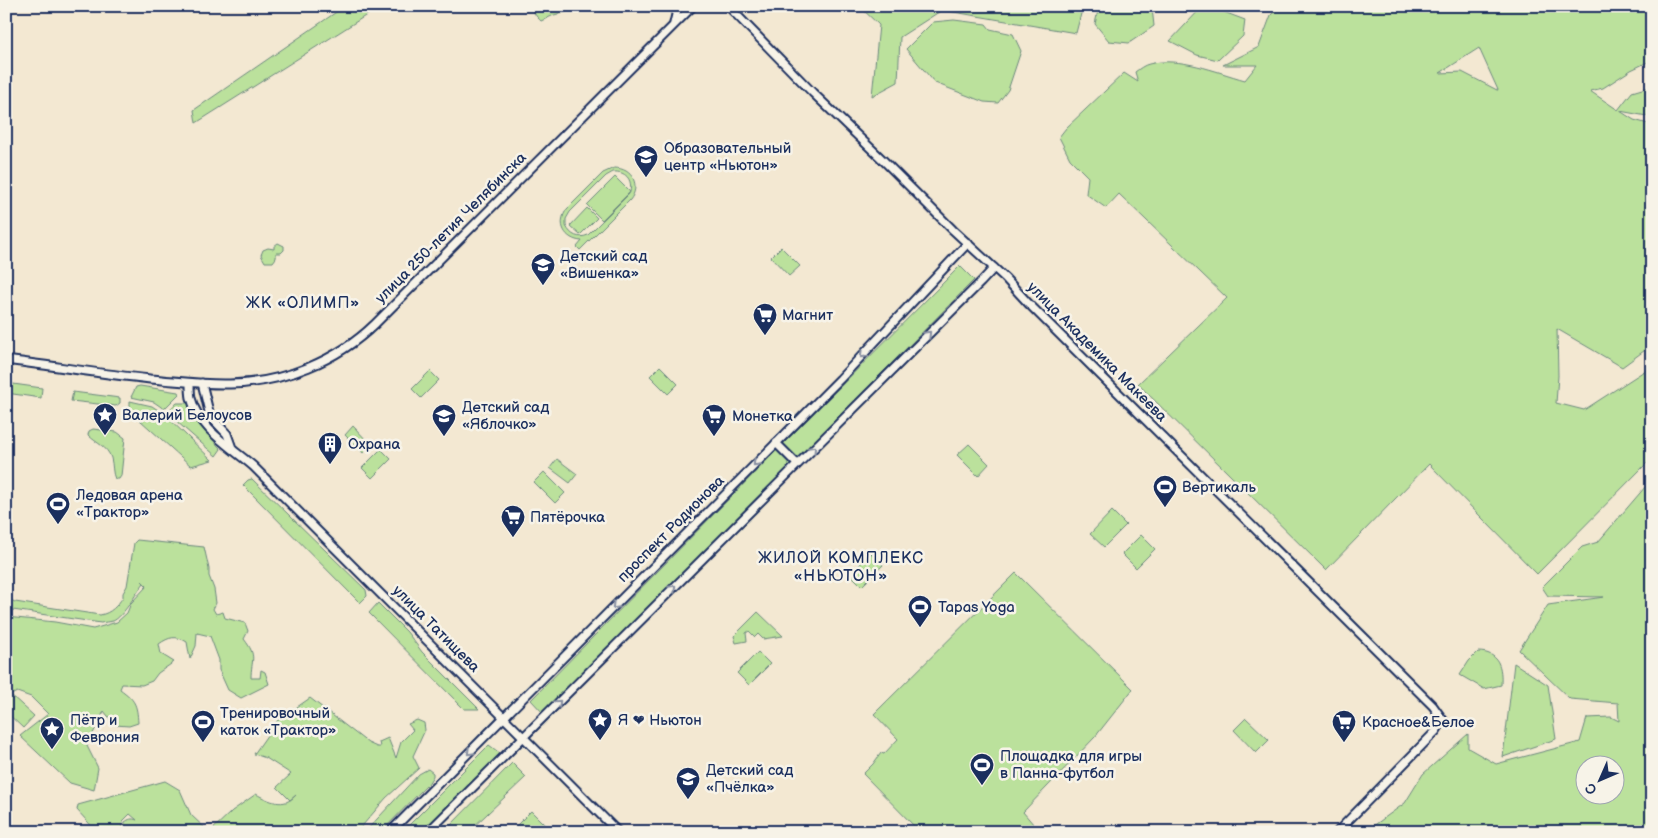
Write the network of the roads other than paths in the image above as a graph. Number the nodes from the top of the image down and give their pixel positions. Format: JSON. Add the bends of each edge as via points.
{"nodes":[{"id":1,"x":678,"y":6,"type":"edge"},
{"id":2,"x":693,"y":6,"type":"edge"},
{"id":3,"x":728,"y":6,"type":"edge"},
{"id":4,"x":674,"y":24,"type":"junction"},
{"id":5,"x":968,"y":243,"type":"junction"},
{"id":6,"x":994,"y":268,"type":"junction"},
{"id":7,"x":6,"y":360,"type":"edge"},
{"id":8,"x":190,"y":383,"type":"junction"},
{"id":9,"x":202,"y":383,"type":"junction"},
{"id":10,"x":776,"y":443,"type":"junction"},
{"id":11,"x":232,"y":448,"type":"junction"},
{"id":12,"x":797,"y":464,"type":"junction"},
{"id":13,"x":504,"y":717,"type":"junction"},
{"id":14,"x":523,"y":738,"type":"junction"},
{"id":15,"x":390,"y":832,"type":"edge"},
{"id":16,"x":428,"y":832,"type":"edge"},
{"id":17,"x":618,"y":832,"type":"edge"},
{"id":18,"x":1337,"y":832,"type":"edge"}],
"edges":[{"from":1,"to":4,"type":"street"},
{"from":2,"to":4,"type":"street","name":"улица 250-летия Челябинска"},
{"from":3,"to":5,"type":"street","name":"улица Академика Макеева"},
{"from":4,"to":9,"type":"street","name":"улица 250-летия Челябинска","via":[[361,338],[338,354],[289,374],[231,384]]},
{"from":5,"to":6,"type":"street","name":"улица Академика Макеева"},
{"from":5,"to":10,"type":"street","name":"проспект Родионова","one_way":true},
{"from":12,"to":6,"type":"street","one_way":true},
{"from":6,"to":18,"type":"street","name":"улица Академика Макеева","via":[[1433,706],[1443,720]]},
{"from":7,"to":8,"type":"street","name":"улица 250-летия Челябинска"},
{"from":8,"to":9,"type":"street","name":"улица 250-летия Челябинска"},
{"from":8,"to":11,"type":"street","name":"улица Татищева","via":[[191,398],[203,422]]},
{"from":9,"to":11,"type":"street","name":"улица Татищева","via":[[210,416],[227,434]]},
{"from":10,"to":12,"type":"street"},
{"from":10,"to":13,"type":"street","name":"проспект Родионова","one_way":true},
{"from":11,"to":13,"type":"street","name":"улица Татищева"},
{"from":14,"to":12,"type":"street","one_way":true},
{"from":13,"to":14,"type":"street","name":"улица Татищева"},
{"from":13,"to":15,"type":"street","name":"проспект Родионова","one_way":true},
{"from":14,"to":16,"type":"street"},
{"from":14,"to":17,"type":"street","name":"улица Татищева"}]}
